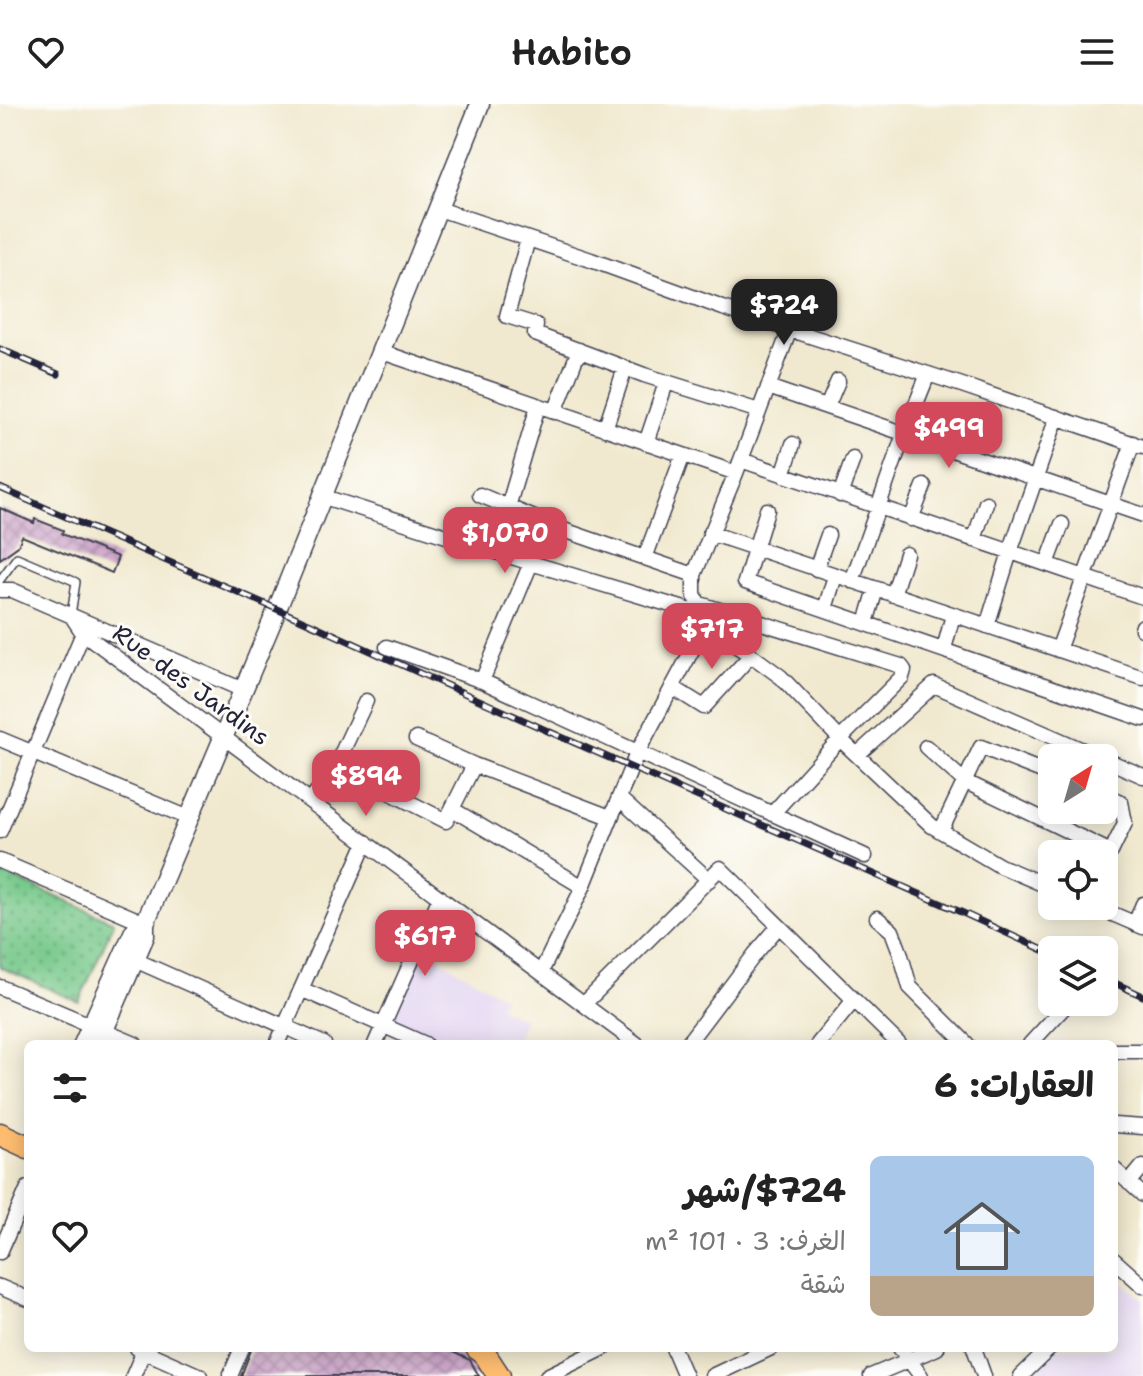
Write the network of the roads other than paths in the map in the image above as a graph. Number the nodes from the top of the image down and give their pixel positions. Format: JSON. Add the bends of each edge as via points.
{"nodes":[{"id":1,"x":480,"y":104,"type":"edge"},
{"id":2,"x":439,"y":209,"type":"junction"},
{"id":3,"x":528,"y":239,"type":"junction"},
{"id":4,"x":790,"y":329,"type":"junction"},
{"id":5,"x":579,"y":350,"type":"junction"},
{"id":6,"x":382,"y":352,"type":"junction"},
{"id":7,"x":625,"y":368,"type":"junction"},
{"id":8,"x":928,"y":374,"type":"junction"},
{"id":9,"x":838,"y":381,"type":"dead end"},
{"id":10,"x":666,"y":383,"type":"junction"},
{"id":11,"x":768,"y":387,"type":"junction"},
{"id":12,"x":538,"y":406,"type":"junction"},
{"id":13,"x":827,"y":407,"type":"junction"},
{"id":14,"x":759,"y":411,"type":"junction"},
{"id":15,"x":555,"y":412,"type":"junction"},
{"id":16,"x":1057,"y":417,"type":"junction"},
{"id":17,"x":605,"y":429,"type":"junction"},
{"id":18,"x":904,"y":434,"type":"junction"},
{"id":19,"x":646,"y":443,"type":"junction"},
{"id":20,"x":793,"y":444,"type":"dead end"},
{"id":21,"x":1138,"y":445,"type":"edge"},
{"id":22,"x":683,"y":455,"type":"junction"},
{"id":23,"x":853,"y":459,"type":"dead end"},
{"id":24,"x":738,"y":467,"type":"junction"},
{"id":25,"x":783,"y":475,"type":"junction"},
{"id":26,"x":1035,"y":480,"type":"junction"},
{"id":27,"x":924,"y":486,"type":"dead end"},
{"id":28,"x":480,"y":495,"type":"dead end"},
{"id":29,"x":840,"y":495,"type":"junction"},
{"id":30,"x":321,"y":496,"type":"junction"},
{"id":31,"x":986,"y":503,"type":"dead end"},
{"id":32,"x":1111,"y":505,"type":"junction"},
{"id":33,"x":508,"y":507,"type":"junction"},
{"id":34,"x":877,"y":507,"type":"junction"},
{"id":35,"x":767,"y":510,"type":"dead end"},
{"id":36,"x":1143,"y":515,"type":"edge"},
{"id":37,"x":911,"y":519,"type":"junction"},
{"id":38,"x":1062,"y":524,"type":"dead end"},
{"id":39,"x":710,"y":533,"type":"junction"},
{"id":40,"x":828,"y":535,"type":"dead end"},
{"id":41,"x":974,"y":540,"type":"junction"},
{"id":42,"x":754,"y":549,"type":"junction"},
{"id":43,"x":1010,"y":552,"type":"junction"},
{"id":44,"x":906,"y":554,"type":"dead end"},
{"id":45,"x":645,"y":558,"type":"junction"},
{"id":46,"x":531,"y":563,"type":"junction"},
{"id":47,"x":1047,"y":564,"type":"junction"},
{"id":48,"x":816,"y":569,"type":"junction"},
{"id":49,"x":694,"y":575,"type":"junction"},
{"id":50,"x":835,"y":576,"type":"junction"},
{"id":51,"x":1085,"y":577,"type":"junction"},
{"id":52,"x":0,"y":580,"type":"edge"},
{"id":53,"x":852,"y":581,"type":"junction"},
{"id":54,"x":876,"y":589,"type":"junction"},
{"id":55,"x":0,"y":590,"type":"edge"},
{"id":56,"x":893,"y":595,"type":"junction"},
{"id":57,"x":1143,"y":597,"type":"edge"},
{"id":58,"x":825,"y":609,"type":"junction"},
{"id":59,"x":701,"y":614,"type":"junction"},
{"id":60,"x":71,"y":615,"type":"junction"},
{"id":61,"x":953,"y":615,"type":"junction"},
{"id":62,"x":866,"y":623,"type":"junction"},
{"id":63,"x":987,"y":626,"type":"junction"},
{"id":64,"x":83,"y":633,"type":"junction"},
{"id":65,"x":387,"y":647,"type":"dead end"},
{"id":66,"x":944,"y":649,"type":"junction"},
{"id":67,"x":1058,"y":650,"type":"junction"},
{"id":68,"x":751,"y":655,"type":"junction"},
{"id":69,"x":1143,"y":678,"type":"edge"},
{"id":70,"x":482,"y":681,"type":"junction"},
{"id":71,"x":672,"y":687,"type":"junction"},
{"id":72,"x":243,"y":690,"type":"junction"},
{"id":73,"x":366,"y":701,"type":"dead end"},
{"id":74,"x":1143,"y":719,"type":"edge"},
{"id":75,"x":224,"y":736,"type":"junction"},
{"id":76,"x":0,"y":739,"type":"edge"},
{"id":77,"x":416,"y":739,"type":"dead end"},
{"id":78,"x":840,"y":739,"type":"junction"},
{"id":79,"x":1069,"y":744,"type":"edge"},
{"id":80,"x":926,"y":747,"type":"dead end"},
{"id":81,"x":34,"y":753,"type":"junction"},
{"id":82,"x":637,"y":753,"type":"junction"},
{"id":83,"x":857,"y":755,"type":"junction"},
{"id":84,"x":336,"y":765,"type":"junction"},
{"id":85,"x":474,"y":765,"type":"junction"},
{"id":86,"x":1118,"y":765,"type":"edge"},
{"id":87,"x":1038,"y":769,"type":"edge"},
{"id":88,"x":1143,"y":776,"type":"edge"},
{"id":89,"x":964,"y":781,"type":"junction"},
{"id":90,"x":619,"y":798,"type":"junction"},
{"id":91,"x":311,"y":801,"type":"junction"},
{"id":92,"x":1118,"y":801,"type":"edge"},
{"id":93,"x":452,"y":809,"type":"junction"},
{"id":94,"x":772,"y":814,"type":"junction"},
{"id":95,"x":610,"y":817,"type":"junction"},
{"id":96,"x":189,"y":818,"type":"junction"},
{"id":97,"x":1125,"y":823,"type":"junction"},
{"id":98,"x":1143,"y":823,"type":"edge"},
{"id":99,"x":0,"y":831,"type":"edge"},
{"id":100,"x":941,"y":831,"type":"junction"},
{"id":101,"x":366,"y":842,"type":"junction"},
{"id":102,"x":865,"y":856,"type":"dead end"},
{"id":103,"x":0,"y":861,"type":"edge"},
{"id":104,"x":709,"y":880,"type":"junction"},
{"id":105,"x":1038,"y":882,"type":"edge"},
{"id":106,"x":583,"y":887,"type":"junction"},
{"id":107,"x":440,"y":897,"type":"junction"},
{"id":108,"x":1143,"y":904,"type":"edge"},
{"id":109,"x":1118,"y":916,"type":"edge"},
{"id":110,"x":877,"y":918,"type":"dead end"},
{"id":111,"x":145,"y":923,"type":"junction"},
{"id":112,"x":1139,"y":925,"type":"edge"},
{"id":113,"x":779,"y":926,"type":"junction"},
{"id":114,"x":135,"y":960,"type":"junction"},
{"id":115,"x":541,"y":972,"type":"junction"},
{"id":116,"x":0,"y":987,"type":"edge"},
{"id":117,"x":301,"y":989,"type":"junction"},
{"id":118,"x":854,"y":1000,"type":"junction"},
{"id":119,"x":584,"y":1004,"type":"junction"},
{"id":120,"x":1056,"y":1016,"type":"edge"},
{"id":121,"x":383,"y":1026,"type":"junction"},
{"id":122,"x":285,"y":1028,"type":"junction"},
{"id":123,"x":98,"y":1033,"type":"edge"},
{"id":124,"x":122,"y":1040,"type":"edge"},
{"id":125,"x":279,"y":1040,"type":"edge"},
{"id":126,"x":314,"y":1040,"type":"edge"},
{"id":127,"x":377,"y":1040,"type":"edge"},
{"id":128,"x":416,"y":1040,"type":"edge"},
{"id":129,"x":629,"y":1040,"type":"edge"},
{"id":130,"x":690,"y":1040,"type":"edge"},
{"id":131,"x":821,"y":1040,"type":"edge"},
{"id":132,"x":895,"y":1040,"type":"edge"},
{"id":133,"x":963,"y":1040,"type":"edge"},
{"id":134,"x":1034,"y":1040,"type":"edge"},
{"id":135,"x":1118,"y":1051,"type":"edge"},
{"id":136,"x":1143,"y":1051,"type":"edge"},
{"id":137,"x":1118,"y":1125,"type":"edge"},
{"id":138,"x":1143,"y":1127,"type":"edge"},
{"id":139,"x":0,"y":1134,"type":"edge"},
{"id":140,"x":24,"y":1145,"type":"edge"},
{"id":141,"x":1143,"y":1166,"type":"edge"},
{"id":142,"x":1118,"y":1173,"type":"edge"},
{"id":143,"x":1129,"y":1183,"type":"junction"},
{"id":144,"x":1143,"y":1195,"type":"edge"},
{"id":145,"x":24,"y":1197,"type":"edge"},
{"id":146,"x":0,"y":1252,"type":"edge"},
{"id":147,"x":1118,"y":1269,"type":"edge"},
{"id":148,"x":1142,"y":1283,"type":"edge"},
{"id":149,"x":0,"y":1287,"type":"edge"},
{"id":150,"x":24,"y":1297,"type":"edge"},
{"id":151,"x":141,"y":1352,"type":"edge"},
{"id":152,"x":148,"y":1352,"type":"edge"},
{"id":153,"x":240,"y":1352,"type":"edge"},
{"id":154,"x":483,"y":1352,"type":"edge"},
{"id":155,"x":596,"y":1352,"type":"edge"},
{"id":156,"x":675,"y":1352,"type":"edge"},
{"id":157,"x":763,"y":1352,"type":"edge"},
{"id":158,"x":975,"y":1352,"type":"edge"},
{"id":159,"x":1046,"y":1352,"type":"edge"},
{"id":160,"x":904,"y":1354,"type":"edge"},
{"id":161,"x":1026,"y":1375,"type":"edge"},
{"id":162,"x":133,"y":1376,"type":"edge"},
{"id":163,"x":200,"y":1376,"type":"edge"},
{"id":164,"x":230,"y":1376,"type":"edge"},
{"id":165,"x":499,"y":1376,"type":"edge"},
{"id":166,"x":547,"y":1376,"type":"edge"},
{"id":167,"x":685,"y":1376,"type":"edge"},
{"id":168,"x":712,"y":1376,"type":"edge"},
{"id":169,"x":871,"y":1376,"type":"edge"},
{"id":170,"x":921,"y":1376,"type":"edge"},
{"id":171,"x":984,"y":1376,"type":"edge"}],
"edges":[{"from":1,"to":2,"type":"street"},
{"from":2,"to":3,"type":"street"},
{"from":2,"to":6,"type":"street"},
{"from":3,"to":4,"type":"street"},
{"from":3,"to":5,"type":"street","via":[[507,316],[536,325],[535,334]]},
{"from":4,"to":8,"type":"street"},
{"from":4,"to":11,"type":"street"},
{"from":5,"to":7,"type":"street"},
{"from":5,"to":15,"type":"street"},
{"from":6,"to":12,"type":"street"},
{"from":6,"to":30,"type":"street"},
{"from":7,"to":10,"type":"street"},
{"from":7,"to":17,"type":"street"},
{"from":8,"to":16,"type":"street"},
{"from":8,"to":18,"type":"street"},
{"from":9,"to":13,"type":"street"},
{"from":10,"to":14,"type":"street"},
{"from":10,"to":19,"type":"street"},
{"from":11,"to":13,"type":"street"},
{"from":11,"to":14,"type":"street"},
{"from":12,"to":15,"type":"street"},
{"from":12,"to":33,"type":"street"},
{"from":13,"to":18,"type":"street"},
{"from":14,"to":24,"type":"street"},
{"from":15,"to":17,"type":"street"},
{"from":16,"to":21,"type":"street"},
{"from":16,"to":26,"type":"street"},
{"from":17,"to":19,"type":"street"},
{"from":18,"to":26,"type":"street"},
{"from":18,"to":34,"type":"street"},
{"from":19,"to":22,"type":"street"},
{"from":20,"to":25,"type":"street"},
{"from":21,"to":32,"type":"street"},
{"from":22,"to":24,"type":"street"},
{"from":22,"to":45,"type":"street"},
{"from":23,"to":29,"type":"street"},
{"from":24,"to":25,"type":"street"},
{"from":24,"to":39,"type":"street"},
{"from":25,"to":29,"type":"street"},
{"from":26,"to":32,"type":"street"},
{"from":26,"to":43,"type":"street"},
{"from":27,"to":37,"type":"street"},
{"from":28,"to":33,"type":"street"},
{"from":29,"to":34,"type":"street"},
{"from":30,"to":46,"type":"street"},
{"from":30,"to":72,"type":"street"},
{"from":31,"to":41,"type":"street"},
{"from":32,"to":36,"type":"street"},
{"from":32,"to":51,"type":"street"},
{"from":33,"to":45,"type":"street"},
{"from":34,"to":37,"type":"street"},
{"from":34,"to":53,"type":"street"},
{"from":35,"to":42,"type":"street"},
{"from":37,"to":41,"type":"street"},
{"from":38,"to":47,"type":"street"},
{"from":39,"to":42,"type":"street"},
{"from":39,"to":49,"type":"street"},
{"from":40,"to":48,"type":"street"},
{"from":41,"to":43,"type":"street"},
{"from":42,"to":48,"type":"street"},
{"from":42,"to":58,"type":"street","via":[[745,582]]},
{"from":43,"to":47,"type":"street"},
{"from":43,"to":63,"type":"street"},
{"from":44,"to":56,"type":"street"},
{"from":45,"to":49,"type":"street"},
{"from":46,"to":59,"type":"street"},
{"from":46,"to":70,"type":"street"},
{"from":47,"to":51,"type":"street"},
{"from":48,"to":50,"type":"street"},
{"from":49,"to":59,"type":"street"},
{"from":50,"to":53,"type":"street"},
{"from":50,"to":58,"type":"street"},
{"from":51,"to":57,"type":"street"},
{"from":51,"to":67,"type":"street"},
{"from":52,"to":60,"type":"lane","via":[[17,557],[76,582]]},
{"from":53,"to":54,"type":"street"},
{"from":54,"to":56,"type":"street"},
{"from":54,"to":62,"type":"street"},
{"from":55,"to":60,"type":"street"},
{"from":56,"to":61,"type":"street"},
{"from":58,"to":62,"type":"street"},
{"from":59,"to":68,"type":"street"},
{"from":59,"to":71,"type":"street"},
{"from":59,"to":78,"type":"street","via":[[901,666],[902,677]]},
{"from":60,"to":64,"type":"street","name":"Rue des Jardins"},
{"from":60,"to":72,"type":"street"},
{"from":61,"to":63,"type":"street"},
{"from":61,"to":66,"type":"street"},
{"from":62,"to":66,"type":"street"},
{"from":63,"to":67,"type":"street"},
{"from":64,"to":75,"type":"street","name":"Rue des Jardins"},
{"from":64,"to":81,"type":"street"},
{"from":65,"to":70,"type":"street"},
{"from":66,"to":74,"type":"street"},
{"from":67,"to":69,"type":"street"},
{"from":68,"to":71,"type":"street","via":[[704,707]]},
{"from":68,"to":78,"type":"street","via":[[781,677]]},
{"from":70,"to":82,"type":"street"},
{"from":71,"to":82,"type":"street"},
{"from":72,"to":75,"type":"street"},
{"from":73,"to":84,"type":"street"},
{"from":75,"to":91,"type":"street","name":"Rue des Jardins"},
{"from":75,"to":96,"type":"street"},
{"from":76,"to":81,"type":"street"},
{"from":77,"to":85,"type":"street"},
{"from":78,"to":83,"type":"street"},
{"from":78,"to":94,"type":"street"},
{"from":79,"to":83,"type":"street","via":[[934,685]]},
{"from":80,"to":89,"type":"street"},
{"from":81,"to":96,"type":"street"},
{"from":81,"to":99,"type":"street"},
{"from":82,"to":90,"type":"street"},
{"from":82,"to":94,"type":"street"},
{"from":83,"to":100,"type":"street"},
{"from":84,"to":91,"type":"street"},
{"from":84,"to":93,"type":"street","via":[[446,821]]},
{"from":85,"to":93,"type":"street"},
{"from":85,"to":95,"type":"street"},
{"from":86,"to":88,"type":"street"},
{"from":87,"to":89,"type":"street","via":[[981,747]]},
{"from":89,"to":97,"type":"street","via":[[1111,852]]},
{"from":89,"to":100,"type":"street"},
{"from":90,"to":95,"type":"street"},
{"from":90,"to":104,"type":"street"},
{"from":91,"to":101,"type":"street","name":"Rue des Jardins"},
{"from":92,"to":97,"type":"street"},
{"from":93,"to":106,"type":"street"},
{"from":94,"to":102,"type":"street"},
{"from":95,"to":106,"type":"street"},
{"from":96,"to":111,"type":"street"},
{"from":97,"to":98,"type":"street"},
{"from":100,"to":105,"type":"street"},
{"from":101,"to":107,"type":"street","name":"Rue des Jardins"},
{"from":101,"to":117,"type":"street"},
{"from":103,"to":111,"type":"street"},
{"from":104,"to":113,"type":"street","via":[[720,868]]},
{"from":104,"to":119,"type":"street"},
{"from":106,"to":115,"type":"street"},
{"from":107,"to":115,"type":"street","name":"Rue des Jardins"},
{"from":107,"to":121,"type":"street"},
{"from":108,"to":112,"type":"street"},
{"from":109,"to":112,"type":"street"},
{"from":110,"to":133,"type":"street","via":[[892,931],[910,987]]},
{"from":111,"to":114,"type":"street"},
{"from":111,"to":123,"type":"street","via":[[134,931]]},
{"from":113,"to":118,"type":"street"},
{"from":113,"to":130,"type":"street"},
{"from":114,"to":122,"type":"street"},
{"from":114,"to":123,"type":"street"},
{"from":115,"to":119,"type":"street","name":"Rue des Jardins"},
{"from":116,"to":123,"type":"street"},
{"from":117,"to":121,"type":"street"},
{"from":117,"to":122,"type":"street"},
{"from":118,"to":131,"type":"street"},
{"from":118,"to":132,"type":"street"},
{"from":119,"to":129,"type":"street","name":"Rue des Jardins"},
{"from":120,"to":134,"type":"street"},
{"from":121,"to":127,"type":"street"},
{"from":121,"to":128,"type":"street"},
{"from":122,"to":125,"type":"street"},
{"from":122,"to":126,"type":"street"},
{"from":123,"to":124,"type":"street"},
{"from":135,"to":136,"type":"street"},
{"from":137,"to":138,"type":"street"},
{"from":139,"to":140,"type":"main road"},
{"from":141,"to":143,"type":"street"},
{"from":142,"to":143,"type":"street"},
{"from":143,"to":144,"type":"street"},
{"from":145,"to":146,"type":"street"},
{"from":147,"to":148,"type":"street"},
{"from":149,"to":150,"type":"street"},
{"from":151,"to":162,"type":"street"},
{"from":152,"to":163,"type":"street"},
{"from":153,"to":164,"type":"street"},
{"from":154,"to":165,"type":"main road"},
{"from":155,"to":166,"type":"street"},
{"from":156,"to":167,"type":"street"},
{"from":157,"to":168,"type":"street"},
{"from":158,"to":171,"type":"street"},
{"from":159,"to":161,"type":"street"},
{"from":160,"to":169,"type":"street"},
{"from":160,"to":170,"type":"street"}]}
